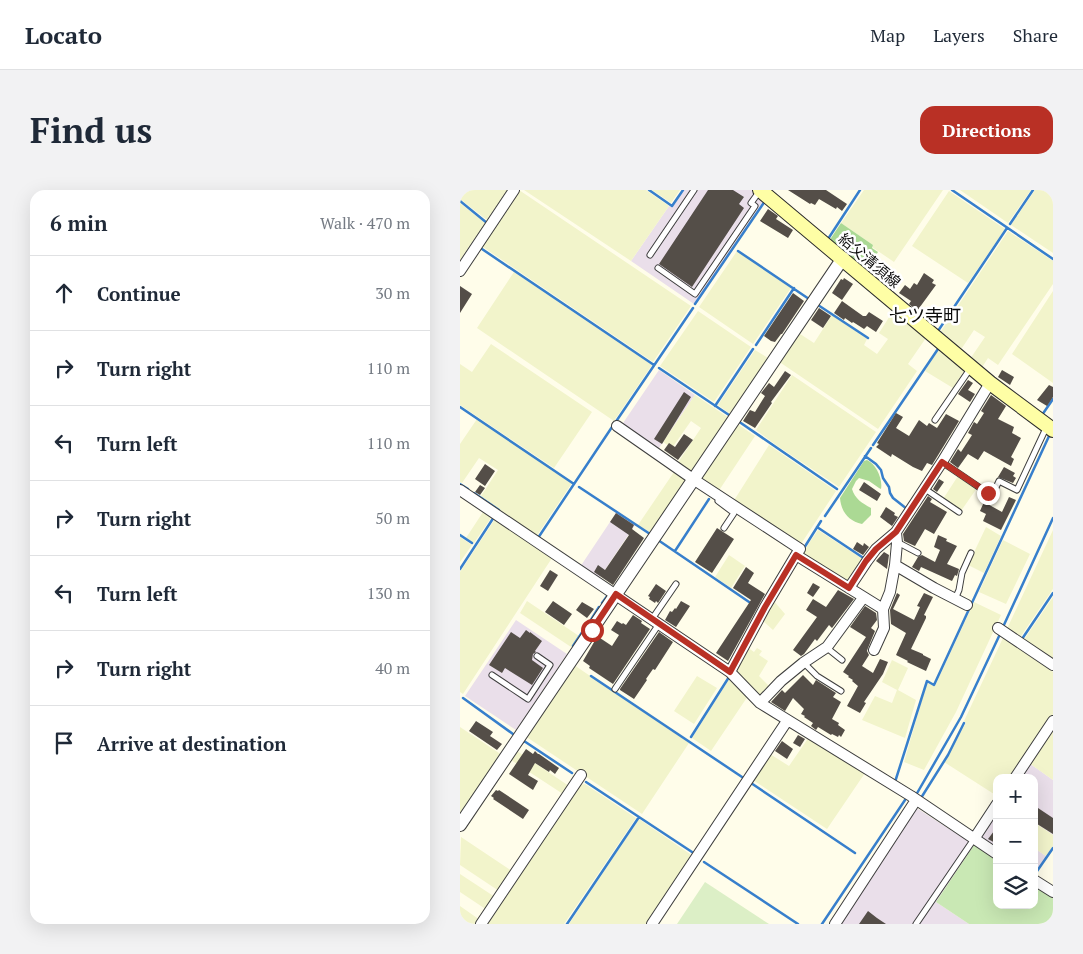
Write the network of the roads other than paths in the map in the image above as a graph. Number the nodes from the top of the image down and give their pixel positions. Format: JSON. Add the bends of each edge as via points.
{"nodes":[{"id":1,"x":514,"y":190,"type":"edge"},
{"id":2,"x":694,"y":190,"type":"edge"},
{"id":3,"x":767,"y":192,"type":"edge"},
{"id":4,"x":650,"y":255,"type":"dead end"},
{"id":5,"x":843,"y":258,"type":"junction"},
{"id":6,"x":658,"y":268,"type":"dead end"},
{"id":7,"x":460,"y":271,"type":"edge"},
{"id":8,"x":971,"y":367,"type":"junction"},
{"id":9,"x":990,"y":383,"type":"junction"},
{"id":10,"x":935,"y":420,"type":"dead end"},
{"id":11,"x":616,"y":426,"type":"dead end"},
{"id":12,"x":1050,"y":428,"type":"edge"},
{"id":13,"x":942,"y":462,"type":"junction"},
{"id":14,"x":692,"y":480,"type":"junction"},
{"id":15,"x":925,"y":489,"type":"junction"},
{"id":16,"x":460,"y":490,"type":"edge"},
{"id":17,"x":959,"y":512,"type":"dead end"},
{"id":18,"x":724,"y":528,"type":"dead end"},
{"id":19,"x":897,"y":538,"type":"junction"},
{"id":20,"x":918,"y":553,"type":"dead end"},
{"id":21,"x":971,"y":553,"type":"dead end"},
{"id":22,"x":796,"y":555,"type":"junction"},
{"id":23,"x":895,"y":565,"type":"junction"},
{"id":24,"x":676,"y":584,"type":"dead end"},
{"id":25,"x":849,"y":588,"type":"junction"},
{"id":26,"x":616,"y":594,"type":"junction"},
{"id":27,"x":863,"y":598,"type":"junction"},
{"id":28,"x":955,"y":599,"type":"junction"},
{"id":29,"x":967,"y":605,"type":"dead end"},
{"id":30,"x":883,"y":610,"type":"junction"},
{"id":31,"x":656,"y":622,"type":"junction"},
{"id":32,"x":998,"y":628,"type":"dead end"},
{"id":33,"x":827,"y":647,"type":"junction"},
{"id":34,"x":874,"y":650,"type":"dead end"},
{"id":35,"x":537,"y":656,"type":"dead end"},
{"id":36,"x":842,"y":660,"type":"dead end"},
{"id":37,"x":803,"y":662,"type":"junction"},
{"id":38,"x":1053,"y":665,"type":"edge"},
{"id":39,"x":730,"y":672,"type":"junction"},
{"id":40,"x":492,"y":675,"type":"dead end"},
{"id":41,"x":542,"y":678,"type":"junction"},
{"id":42,"x":554,"y":686,"type":"junction"},
{"id":43,"x":615,"y":689,"type":"dead end"},
{"id":44,"x":841,"y":691,"type":"dead end"},
{"id":45,"x":760,"y":703,"type":"junction"},
{"id":46,"x":788,"y":720,"type":"junction"},
{"id":47,"x":1053,"y":721,"type":"edge"},
{"id":48,"x":1018,"y":774,"type":"edge"},
{"id":49,"x":580,"y":775,"type":"dead end"},
{"id":50,"x":916,"y":800,"type":"junction"},
{"id":51,"x":993,"y":810,"type":"edge"},
{"id":52,"x":460,"y":824,"type":"edge"},
{"id":53,"x":974,"y":839,"type":"junction"},
{"id":54,"x":993,"y":851,"type":"edge"},
{"id":55,"x":1038,"y":883,"type":"edge"},
{"id":56,"x":1053,"y":892,"type":"edge"},
{"id":57,"x":481,"y":924,"type":"edge"},
{"id":58,"x":652,"y":924,"type":"edge"},
{"id":59,"x":835,"y":924,"type":"edge"},
{"id":60,"x":916,"y":924,"type":"edge"}],
"edges":[{"from":1,"to":7,"type":"street"},
{"from":2,"to":4,"type":"lane"},
{"from":3,"to":5,"type":"main road","name":"給父清須線"},
{"from":3,"to":6,"type":"lane","via":[[751,203],[755,206],[695,294]]},
{"from":5,"to":8,"type":"main road","name":"給父清須線"},
{"from":5,"to":14,"type":"street"},
{"from":8,"to":9,"type":"main road","name":"給父清須線"},
{"from":8,"to":10,"type":"lane"},
{"from":9,"to":12,"type":"main road","name":"給父清須線"},
{"from":9,"to":13,"type":"street"},
{"from":11,"to":14,"type":"street"},
{"from":12,"to":13,"type":"lane","via":[[1017,490],[999,482],[992,496]]},
{"from":13,"to":15,"type":"street"},
{"from":14,"to":18,"type":"lane","via":[[734,513]]},
{"from":14,"to":22,"type":"street","via":[[800,549]]},
{"from":14,"to":26,"type":"street"},
{"from":15,"to":17,"type":"lane"},
{"from":15,"to":19,"type":"street"},
{"from":16,"to":26,"type":"street"},
{"from":19,"to":20,"type":"lane"},
{"from":19,"to":23,"type":"street"},
{"from":19,"to":25,"type":"street","via":[[876,549]]},
{"from":21,"to":28,"type":"lane"},
{"from":22,"to":25,"type":"street"},
{"from":22,"to":39,"type":"street"},
{"from":23,"to":28,"type":"street"},
{"from":23,"to":30,"type":"street"},
{"from":24,"to":31,"type":"lane"},
{"from":25,"to":27,"type":"street"},
{"from":26,"to":31,"type":"street"},
{"from":26,"to":42,"type":"street"},
{"from":27,"to":30,"type":"street"},
{"from":27,"to":33,"type":"street"},
{"from":28,"to":29,"type":"street"},
{"from":30,"to":34,"type":"street","via":[[884,628]]},
{"from":31,"to":39,"type":"street"},
{"from":31,"to":43,"type":"lane"},
{"from":32,"to":38,"type":"street"},
{"from":33,"to":36,"type":"lane"},
{"from":33,"to":37,"type":"street"},
{"from":35,"to":41,"type":"lane","via":[[550,665]]},
{"from":37,"to":44,"type":"lane","via":[[817,676]]},
{"from":37,"to":45,"type":"street"},
{"from":39,"to":45,"type":"street"},
{"from":40,"to":41,"type":"lane","via":[[528,699]]},
{"from":41,"to":42,"type":"lane"},
{"from":42,"to":52,"type":"street"},
{"from":45,"to":46,"type":"street"},
{"from":46,"to":50,"type":"street"},
{"from":46,"to":58,"type":"street"},
{"from":47,"to":48,"type":"street"},
{"from":49,"to":57,"type":"street"},
{"from":50,"to":53,"type":"street"},
{"from":50,"to":59,"type":"street"},
{"from":51,"to":53,"type":"street"},
{"from":53,"to":54,"type":"street"},
{"from":53,"to":60,"type":"lane"},
{"from":55,"to":56,"type":"street"}]}
